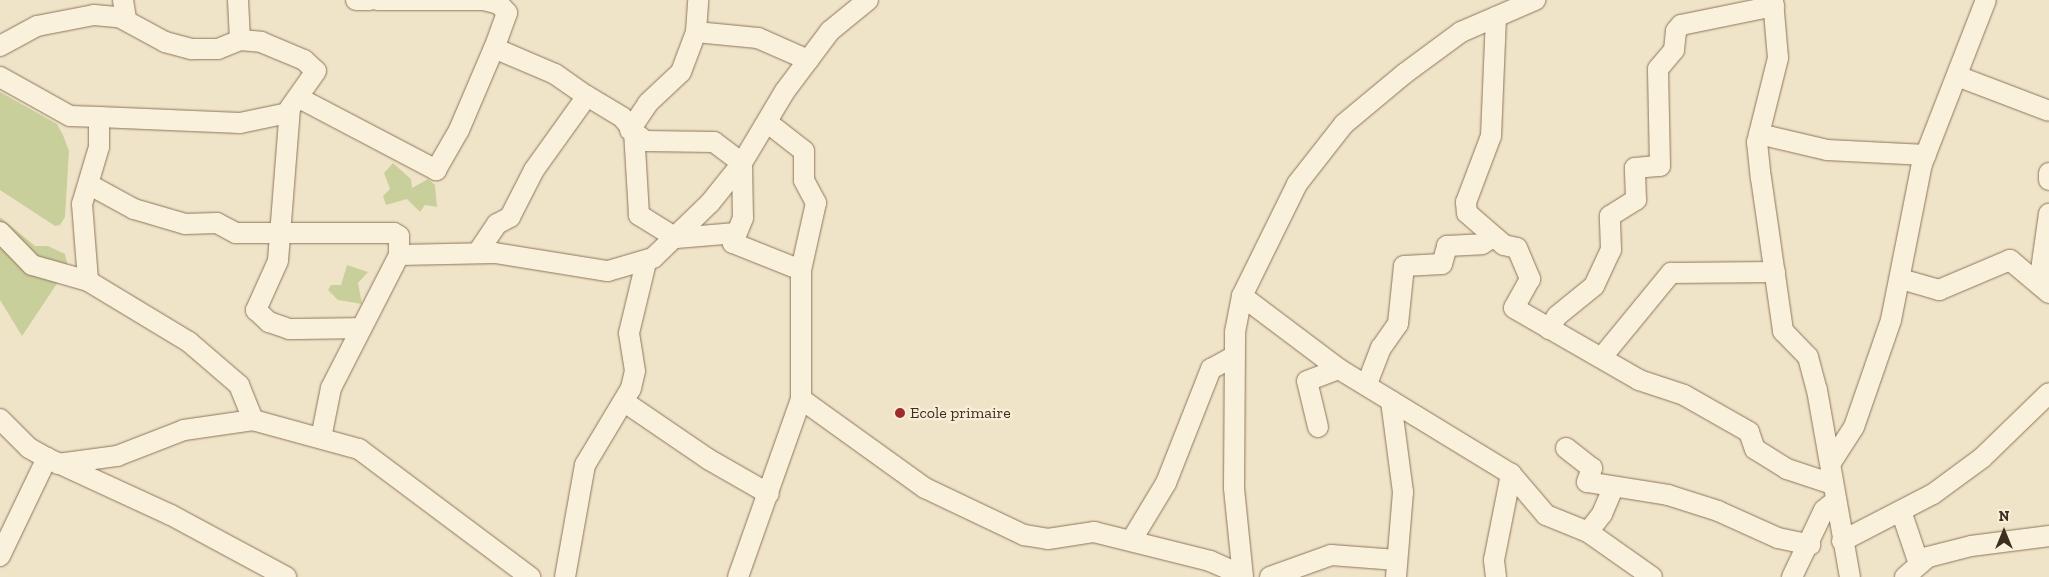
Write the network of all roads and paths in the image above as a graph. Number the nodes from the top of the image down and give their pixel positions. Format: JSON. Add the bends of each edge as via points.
{"nodes":[{"id":1,"x":123,"y":0,"type":"edge"},
{"id":2,"x":238,"y":0,"type":"edge"},
{"id":3,"x":356,"y":0,"type":"edge"},
{"id":4,"x":370,"y":0,"type":"edge"},
{"id":5,"x":377,"y":0,"type":"edge"},
{"id":6,"x":698,"y":0,"type":"edge"},
{"id":7,"x":868,"y":0,"type":"edge"},
{"id":8,"x":1535,"y":0,"type":"edge"},
{"id":9,"x":1986,"y":0,"type":"edge"},
{"id":10,"x":423,"y":1,"type":"edge"},
{"id":11,"x":1774,"y":3,"type":"edge"},
{"id":12,"x":68,"y":9,"type":"edge"},
{"id":13,"x":1496,"y":17,"type":"junction"},
{"id":14,"x":126,"y":20,"type":"junction"},
{"id":15,"x":696,"y":32,"type":"junction"},
{"id":16,"x":240,"y":40,"type":"junction"},
{"id":17,"x":0,"y":46,"type":"edge"},
{"id":18,"x":494,"y":48,"type":"junction"},
{"id":19,"x":808,"y":60,"type":"junction"},
{"id":20,"x":1957,"y":76,"type":"junction"},
{"id":21,"x":0,"y":77,"type":"edge"},
{"id":22,"x":587,"y":96,"type":"junction"},
{"id":23,"x":294,"y":106,"type":"junction"},
{"id":24,"x":2049,"y":111,"type":"edge"},
{"id":25,"x":99,"y":117,"type":"junction"},
{"id":26,"x":768,"y":122,"type":"junction"},
{"id":27,"x":632,"y":131,"type":"junction"},
{"id":28,"x":1759,"y":134,"type":"junction"},
{"id":29,"x":1926,"y":155,"type":"junction"},
{"id":30,"x":742,"y":163,"type":"junction"},
{"id":31,"x":2049,"y":173,"type":"edge"},
{"id":32,"x":2049,"y":180,"type":"edge"},
{"id":33,"x":90,"y":184,"type":"junction"},
{"id":34,"x":2049,"y":214,"type":"edge"},
{"id":35,"x":0,"y":232,"type":"edge"},
{"id":36,"x":280,"y":236,"type":"junction"},
{"id":37,"x":1494,"y":237,"type":"junction"},
{"id":38,"x":676,"y":238,"type":"junction"},
{"id":39,"x":733,"y":243,"type":"junction"},
{"id":40,"x":478,"y":252,"type":"junction"},
{"id":41,"x":399,"y":255,"type":"junction"},
{"id":42,"x":646,"y":262,"type":"junction"},
{"id":43,"x":800,"y":270,"type":"junction"},
{"id":44,"x":1775,"y":272,"type":"junction"},
{"id":45,"x":1901,"y":279,"type":"junction"},
{"id":46,"x":88,"y":281,"type":"junction"},
{"id":47,"x":2044,"y":288,"type":"edge"},
{"id":48,"x":1242,"y":296,"type":"junction"},
{"id":49,"x":360,"y":328,"type":"junction"},
{"id":50,"x":1549,"y":329,"type":"junction"},
{"id":51,"x":1234,"y":356,"type":"junction"},
{"id":52,"x":1602,"y":357,"type":"junction"},
{"id":53,"x":1339,"y":369,"type":"junction"},
{"id":54,"x":1367,"y":384,"type":"junction"},
{"id":55,"x":2049,"y":393,"type":"edge"},
{"id":56,"x":800,"y":400,"type":"junction"},
{"id":57,"x":1391,"y":401,"type":"junction"},
{"id":58,"x":626,"y":403,"type":"junction"},
{"id":59,"x":0,"y":419,"type":"edge"},
{"id":60,"x":253,"y":420,"type":"junction"},
{"id":61,"x":1318,"y":427,"type":"dead end"},
{"id":62,"x":321,"y":438,"type":"junction"},
{"id":63,"x":1566,"y":448,"type":"dead end"},
{"id":64,"x":53,"y":461,"type":"junction"},
{"id":65,"x":1832,"y":461,"type":"junction"},
{"id":66,"x":1511,"y":474,"type":"junction"},
{"id":67,"x":1613,"y":488,"type":"junction"},
{"id":68,"x":1833,"y":493,"type":"junction"},
{"id":69,"x":769,"y":494,"type":"junction"},
{"id":70,"x":1901,"y":511,"type":"junction"},
{"id":71,"x":1588,"y":532,"type":"junction"},
{"id":72,"x":2049,"y":536,"type":"edge"},
{"id":73,"x":1131,"y":541,"type":"junction"},
{"id":74,"x":1842,"y":541,"type":"junction"},
{"id":75,"x":1810,"y":544,"type":"junction"},
{"id":76,"x":0,"y":556,"type":"edge"},
{"id":77,"x":1918,"y":561,"type":"junction"},
{"id":78,"x":1397,"y":568,"type":"edge"},
{"id":79,"x":1631,"y":572,"type":"edge"},
{"id":80,"x":1243,"y":576,"type":"edge"},
{"id":81,"x":286,"y":577,"type":"edge"},
{"id":82,"x":530,"y":577,"type":"edge"},
{"id":83,"x":565,"y":577,"type":"edge"},
{"id":84,"x":738,"y":577,"type":"edge"},
{"id":85,"x":1270,"y":577,"type":"edge"},
{"id":86,"x":1496,"y":577,"type":"edge"},
{"id":87,"x":1652,"y":577,"type":"edge"},
{"id":88,"x":1792,"y":577,"type":"edge"},
{"id":89,"x":1850,"y":577,"type":"edge"},
{"id":90,"x":1905,"y":577,"type":"edge"}],
"edges":[{"from":1,"to":14,"type":"street"},
{"from":2,"to":16,"type":"street"},
{"from":3,"to":4,"type":"street"},
{"from":5,"to":10,"type":"street"},
{"from":6,"to":15,"type":"street"},
{"from":7,"to":19,"type":"street","via":[[830,31]]},
{"from":8,"to":13,"type":"street"},
{"from":9,"to":20,"type":"street"},
{"from":10,"to":18,"type":"street","via":[[484,0],[503,7],[508,13]]},
{"from":11,"to":28,"type":"street","via":[[1778,58]]},
{"from":11,"to":50,"type":"street","via":[[1682,25],[1676,31],[1674,50],[1658,69],[1660,166],[1635,168],[1636,200],[1610,216],[1611,250],[1594,286],[1557,316]]},
{"from":12,"to":14,"type":"street"},
{"from":12,"to":17,"type":"street"},
{"from":13,"to":37,"type":"street","via":[[1491,136],[1466,202],[1466,213]]},
{"from":13,"to":48,"type":"street","via":[[1461,32],[1344,124],[1297,184]]},
{"from":14,"to":16,"type":"street","via":[[165,42],[186,48],[214,49]]},
{"from":15,"to":19,"type":"street","via":[[758,38]]},
{"from":15,"to":27,"type":"street","via":[[681,72],[648,103]]},
{"from":16,"to":23,"type":"street","via":[[261,42],[314,68],[315,76]]},
{"from":18,"to":22,"type":"street","via":[[554,74]]},
{"from":18,"to":23,"type":"street","via":[[459,130],[436,170]]},
{"from":19,"to":26,"type":"street"},
{"from":20,"to":24,"type":"street"},
{"from":20,"to":29,"type":"street"},
{"from":21,"to":25,"type":"street","via":[[70,116]]},
{"from":22,"to":27,"type":"street","via":[[622,117]]},
{"from":22,"to":40,"type":"street","via":[[534,170],[510,217],[497,224]]},
{"from":23,"to":25,"type":"street","via":[[240,123]]},
{"from":23,"to":36,"type":"street"},
{"from":25,"to":33,"type":"street","via":[[99,148]]},
{"from":26,"to":30,"type":"street"},
{"from":26,"to":43,"type":"street","via":[[804,150],[804,180],[816,203]]},
{"from":27,"to":30,"type":"street","via":[[645,141],[714,142]]},
{"from":27,"to":38,"type":"street","via":[[639,160],[637,212]]},
{"from":28,"to":29,"type":"street","via":[[1827,150]]},
{"from":28,"to":44,"type":"street"},
{"from":29,"to":45,"type":"street","via":[[1908,221]]},
{"from":30,"to":38,"type":"street"},
{"from":30,"to":39,"type":"street","via":[[743,218]]},
{"from":31,"to":32,"type":"street"},
{"from":33,"to":36,"type":"street","via":[[134,209],[171,221],[208,222],[232,232]]},
{"from":33,"to":46,"type":"street","via":[[82,204]]},
{"from":34,"to":47,"type":"street"},
{"from":35,"to":46,"type":"street","via":[[32,265]]},
{"from":36,"to":41,"type":"street","via":[[394,233],[399,236]]},
{"from":36,"to":49,"type":"street","via":[[277,266],[257,302],[260,316],[289,329]]},
{"from":37,"to":50,"type":"street","via":[[1517,248],[1530,279],[1514,308]]},
{"from":37,"to":54,"type":"street","via":[[1482,244],[1447,246],[1442,264],[1404,266],[1398,324],[1381,348]]},
{"from":38,"to":39,"type":"street","via":[[736,233]]},
{"from":38,"to":42,"type":"street"},
{"from":39,"to":43,"type":"street"},
{"from":40,"to":41,"type":"street"},
{"from":40,"to":42,"type":"street","via":[[580,263],[608,271]]},
{"from":41,"to":49,"type":"street"},
{"from":42,"to":58,"type":"street","via":[[631,318],[635,371]]},
{"from":43,"to":56,"type":"street"},
{"from":44,"to":52,"type":"street","via":[[1670,273]]},
{"from":44,"to":65,"type":"street","via":[[1783,330],[1808,357]]},
{"from":45,"to":47,"type":"street","via":[[1939,290],[2010,260]]},
{"from":45,"to":65,"type":"street","via":[[1854,427]]},
{"from":46,"to":60,"type":"street","via":[[139,309],[206,356],[239,385]]},
{"from":48,"to":51,"type":"street"},
{"from":48,"to":53,"type":"street"},
{"from":49,"to":62,"type":"street","via":[[331,388]]},
{"from":50,"to":52,"type":"street"},
{"from":51,"to":73,"type":"street","via":[[1211,369],[1166,482]]},
{"from":51,"to":80,"type":"street","via":[[1234,488]]},
{"from":52,"to":68,"type":"street","via":[[1639,380],[1684,395],[1749,432],[1756,448]]},
{"from":53,"to":54,"type":"street"},
{"from":53,"to":61,"type":"street","via":[[1307,381]]},
{"from":54,"to":57,"type":"street"},
{"from":55,"to":70,"type":"street","via":[[1982,458]]},
{"from":56,"to":69,"type":"street"},
{"from":56,"to":73,"type":"street","via":[[925,488],[1024,535],[1048,539],[1094,532]]},
{"from":57,"to":66,"type":"street"},
{"from":57,"to":78,"type":"street","via":[[1403,492]]},
{"from":58,"to":69,"type":"street","via":[[708,459]]},
{"from":58,"to":83,"type":"street","via":[[585,465]]},
{"from":59,"to":64,"type":"street","via":[[28,448]]},
{"from":60,"to":62,"type":"street"},
{"from":60,"to":64,"type":"street","via":[[184,430],[117,456]]},
{"from":62,"to":82,"type":"street","via":[[360,449]]},
{"from":63,"to":67,"type":"street","via":[[1592,468],[1587,482]]},
{"from":64,"to":76,"type":"street"},
{"from":64,"to":81,"type":"street","via":[[171,515]]},
{"from":65,"to":68,"type":"street"},
{"from":66,"to":71,"type":"street","via":[[1546,515]]},
{"from":66,"to":86,"type":"street","via":[[1494,560]]},
{"from":67,"to":71,"type":"street","via":[[1602,514]]},
{"from":67,"to":75,"type":"street","via":[[1668,496],[1778,538]]},
{"from":68,"to":74,"type":"street"},
{"from":68,"to":75,"type":"street"},
{"from":69,"to":84,"type":"street"},
{"from":70,"to":74,"type":"street"},
{"from":70,"to":77,"type":"street"},
{"from":71,"to":79,"type":"street"},
{"from":72,"to":77,"type":"street","via":[[1971,546]]},
{"from":73,"to":80,"type":"street","via":[[1210,561]]},
{"from":74,"to":89,"type":"street"},
{"from":75,"to":88,"type":"street"},
{"from":77,"to":90,"type":"street"},
{"from":78,"to":85,"type":"street","via":[[1331,555]]},
{"from":79,"to":87,"type":"street"}]}
